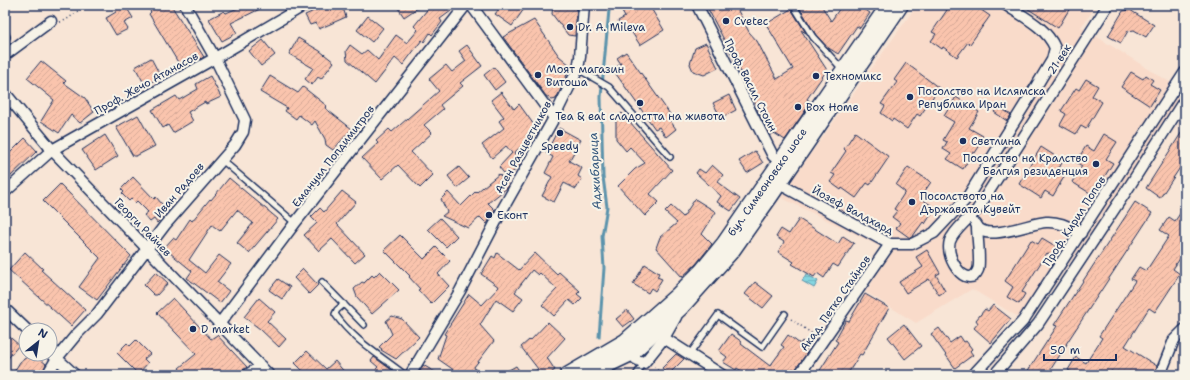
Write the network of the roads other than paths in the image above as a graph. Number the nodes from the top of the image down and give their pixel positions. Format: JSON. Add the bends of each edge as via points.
{"nodes":[{"id":1,"x":185,"y":5,"type":"edge"},
{"id":2,"x":305,"y":5,"type":"edge"},
{"id":3,"x":466,"y":5,"type":"edge"},
{"id":4,"x":471,"y":5,"type":"edge"},
{"id":5,"x":584,"y":5,"type":"edge"},
{"id":6,"x":793,"y":5,"type":"edge"},
{"id":7,"x":888,"y":5,"type":"edge"},
{"id":8,"x":901,"y":5,"type":"edge"},
{"id":9,"x":1006,"y":5,"type":"edge"},
{"id":10,"x":1108,"y":5,"type":"edge"},
{"id":11,"x":698,"y":7,"type":"dead end"},
{"id":12,"x":51,"y":21,"type":"road end"},
{"id":13,"x":5,"y":32,"type":"edge"},
{"id":14,"x":5,"y":40,"type":"edge"},
{"id":15,"x":5,"y":55,"type":"edge"},
{"id":16,"x":216,"y":58,"type":"junction"},
{"id":17,"x":578,"y":69,"type":"junction"},
{"id":18,"x":844,"y":70,"type":"junction"},
{"id":19,"x":1185,"y":72,"type":"edge"},
{"id":20,"x":5,"y":92,"type":"edge"},
{"id":21,"x":1185,"y":99,"type":"edge"},
{"id":22,"x":9,"y":105,"type":"edge"},
{"id":23,"x":554,"y":118,"type":"junction"},
{"id":24,"x":52,"y":150,"type":"junction"},
{"id":25,"x":670,"y":157,"type":"dead end"},
{"id":26,"x":222,"y":160,"type":"junction"},
{"id":27,"x":785,"y":165,"type":"junction"},
{"id":28,"x":774,"y":182,"type":"junction"},
{"id":29,"x":5,"y":192,"type":"edge"},
{"id":30,"x":977,"y":210,"type":"junction"},
{"id":31,"x":295,"y":223,"type":"junction"},
{"id":32,"x":977,"y":227,"type":"junction"},
{"id":33,"x":1081,"y":233,"type":"junction"},
{"id":34,"x":890,"y":244,"type":"junction"},
{"id":35,"x":146,"y":248,"type":"junction"},
{"id":36,"x":322,"y":282,"type":"dead end"},
{"id":37,"x":344,"y":304,"type":"junction"},
{"id":38,"x":681,"y":308,"type":"junction"},
{"id":39,"x":5,"y":309,"type":"edge"},
{"id":40,"x":785,"y":314,"type":"road end"},
{"id":41,"x":19,"y":322,"type":"edge"},
{"id":42,"x":220,"y":323,"type":"junction"},
{"id":43,"x":364,"y":325,"type":"dead end"},
{"id":44,"x":1185,"y":329,"type":"edge"},
{"id":45,"x":664,"y":338,"type":"junction"},
{"id":46,"x":625,"y":341,"type":"junction"},
{"id":47,"x":58,"y":351,"type":"edge"},
{"id":48,"x":631,"y":354,"type":"junction"},
{"id":49,"x":689,"y":355,"type":"junction"},
{"id":50,"x":58,"y":360,"type":"edge"},
{"id":51,"x":51,"y":362,"type":"edge"},
{"id":52,"x":645,"y":362,"type":"junction"},
{"id":53,"x":261,"y":366,"type":"junction"},
{"id":54,"x":47,"y":375,"type":"edge"},
{"id":55,"x":75,"y":375,"type":"edge"},
{"id":56,"x":248,"y":375,"type":"edge"},
{"id":57,"x":269,"y":375,"type":"edge"},
{"id":58,"x":405,"y":375,"type":"edge"},
{"id":59,"x":410,"y":375,"type":"edge"},
{"id":60,"x":567,"y":375,"type":"edge"},
{"id":61,"x":588,"y":375,"type":"edge"},
{"id":62,"x":636,"y":375,"type":"edge"},
{"id":63,"x":722,"y":375,"type":"edge"},
{"id":64,"x":800,"y":375,"type":"edge"},
{"id":65,"x":973,"y":375,"type":"edge"},
{"id":66,"x":994,"y":375,"type":"edge"},
{"id":67,"x":1160,"y":375,"type":"edge"}],
"edges":[{"from":1,"to":16,"type":"street","name":"Иван Радоев"},
{"from":2,"to":16,"type":"street","name":"Проф. Жечо Атанасов"},
{"from":3,"to":31,"type":"street","name":"Емануил Попдимитров"},
{"from":4,"to":23,"type":"street"},
{"from":5,"to":17,"type":"street","name":"Асен Разцветников"},
{"from":6,"to":18,"type":"lane","via":[[813,36]]},
{"from":7,"to":18,"type":"main road","name":"бул. Симеоновско шосе"},
{"from":8,"to":27,"type":"main road","name":"бул. Симеоновско шосе"},
{"from":9,"to":34,"type":"street","name":"Йозеф Валдхард","via":[[1041,28],[1051,38],[1055,48],[1052,60],[967,198],[934,233],[912,244]]},
{"from":10,"to":30,"type":"street","name":"21 век"},
{"from":11,"to":27,"type":"street","name":"Проф. Васил Стоин","via":[[773,156]]},
{"from":12,"to":15,"type":"street"},
{"from":13,"to":14,"type":"lane"},
{"from":16,"to":24,"type":"street","name":"Проф. Жечо Атанасов"},
{"from":16,"to":26,"type":"street","name":"Иван Радоев","via":[[245,120],[243,132]]},
{"from":17,"to":23,"type":"street","name":"Асен Разцветников"},
{"from":17,"to":25,"type":"lane","via":[[609,87]]},
{"from":18,"to":27,"type":"main road","name":"бул. Симеоновско шосе"},
{"from":19,"to":33,"type":"street","name":"Проф. Кирил Попов"},
{"from":20,"to":22,"type":"street","name":"Георги Райчев"},
{"from":21,"to":66,"type":"street","via":[[1038,324]]},
{"from":22,"to":24,"type":"street","name":"Георги Райчев"},
{"from":23,"to":59,"type":"street","name":"Асен Разцветников","via":[[460,291]]},
{"from":24,"to":29,"type":"street","name":"Проф. Жечо Атанасов"},
{"from":24,"to":35,"type":"street","name":"Георги Райчев"},
{"from":26,"to":31,"type":"lane"},
{"from":26,"to":35,"type":"street","name":"Иван Радоев"},
{"from":27,"to":28,"type":"main road","name":"бул. Симеоновско шосе"},
{"from":28,"to":34,"type":"street","name":"Йозеф Валдхард"},
{"from":28,"to":38,"type":"main road","name":"бул. Симеоновско шосе","via":[[733,250]]},
{"from":28,"to":46,"type":"main road","name":"бул. Симеоновско шосе","via":[[702,270]]},
{"from":30,"to":32,"type":"street"},
{"from":30,"to":32,"type":"street","name":"21 век","via":[[951,238],[948,252],[959,272],[965,276],[976,273],[979,266]]},
{"from":31,"to":42,"type":"street","name":"Емануил Попдимитров"},
{"from":32,"to":33,"type":"street","via":[[991,234],[1046,222],[1062,223]]},
{"from":33,"to":65,"type":"street","name":"Проф. Кирил Попов","via":[[1023,321]]},
{"from":34,"to":64,"type":"street","name":"Акад. Петко Стайнов"},
{"from":35,"to":42,"type":"street","name":"Георги Райчев"},
{"from":35,"to":47,"type":"street","name":"Иван Радоев","via":[[97,314]]},
{"from":36,"to":37,"type":"lane"},
{"from":37,"to":43,"type":"lane"},
{"from":37,"to":58,"type":"lane","via":[[336,314],[343,326]]},
{"from":38,"to":45,"type":"street","name":"бул. Симеоновско шосе"},
{"from":38,"to":48,"type":"main road","name":"бул. Симеоновско шосе"},
{"from":39,"to":41,"type":"street"},
{"from":40,"to":49,"type":"lane","via":[[762,347],[718,315]]},
{"from":42,"to":53,"type":"street","name":"Георги Райчев"},
{"from":44,"to":67,"type":"street","via":[[1174,340]]},
{"from":45,"to":49,"type":"street"},
{"from":45,"to":52,"type":"street","name":"бул. Симеоновско шосе"},
{"from":46,"to":48,"type":"street"},
{"from":46,"to":60,"type":"main road","name":"бул. Симеоновско шосе"},
{"from":48,"to":52,"type":"street"},
{"from":48,"to":61,"type":"main road","name":"бул. Симеоновско шосе"},
{"from":49,"to":63,"type":"street"},
{"from":50,"to":55,"type":"street"},
{"from":51,"to":54,"type":"street","name":"Иван Радоев"},
{"from":52,"to":62,"type":"lane"},
{"from":53,"to":56,"type":"street"},
{"from":53,"to":57,"type":"street","name":"Георги Райчев"}]}
